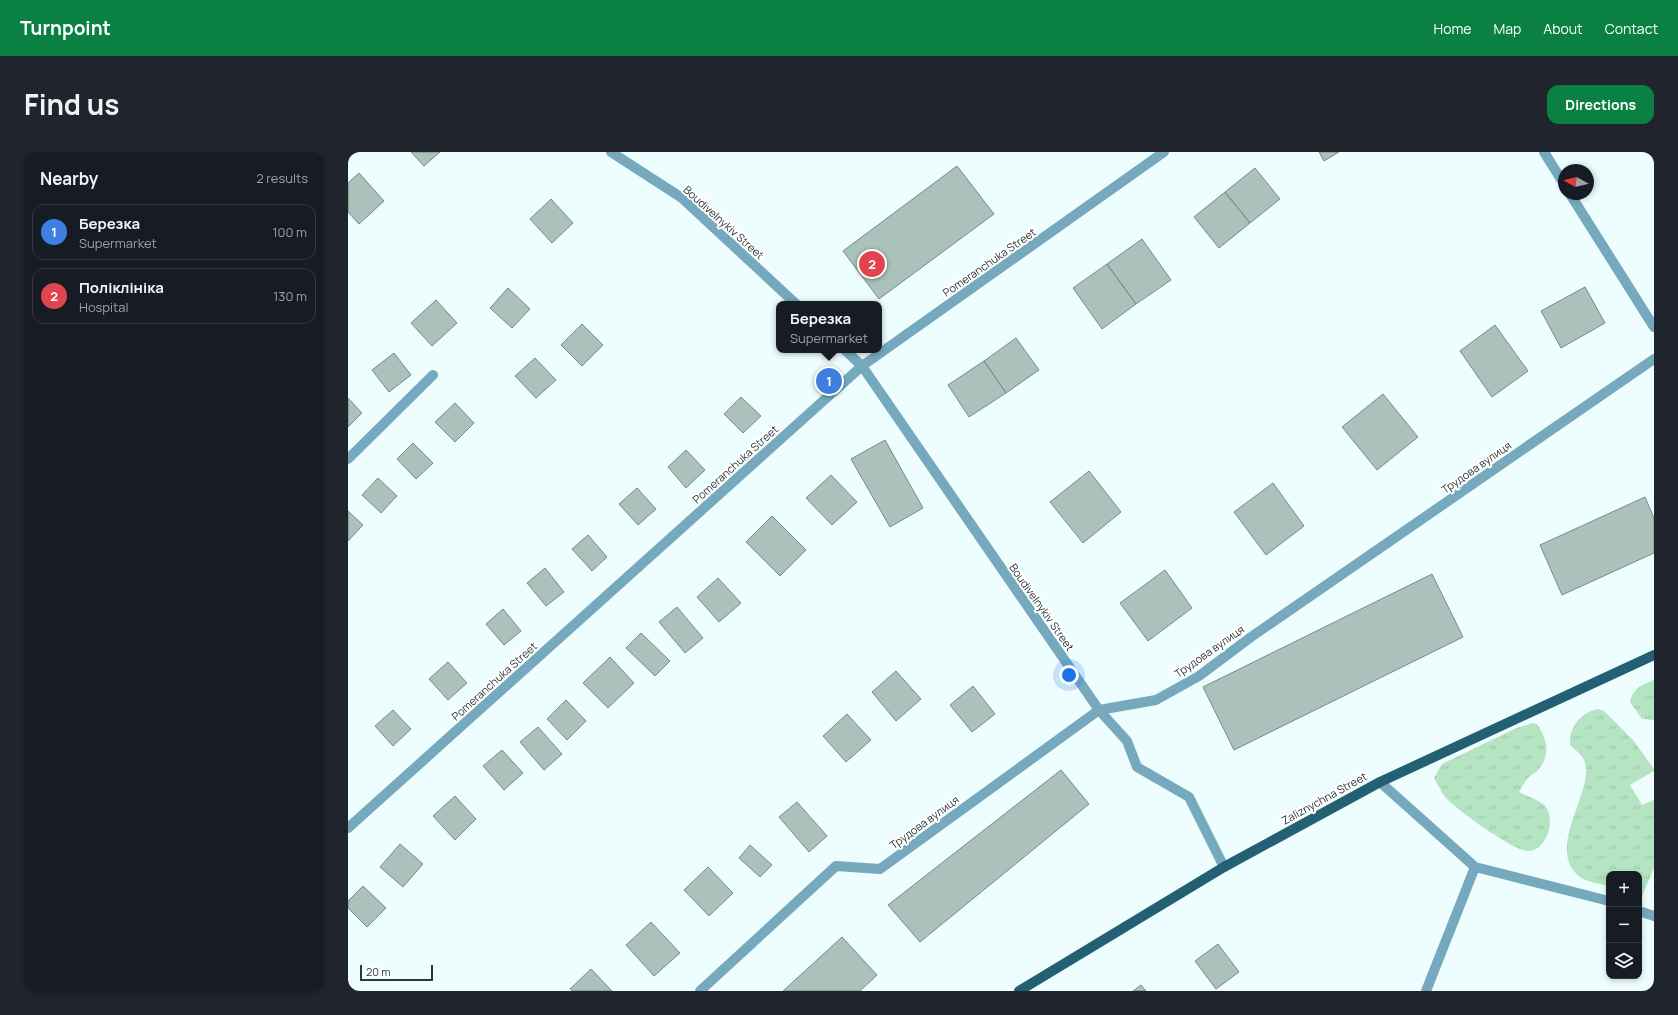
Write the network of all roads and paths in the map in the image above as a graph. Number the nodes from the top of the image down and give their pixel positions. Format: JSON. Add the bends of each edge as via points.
{"nodes":[{"id":1,"x":611,"y":152,"type":"edge"},
{"id":2,"x":1164,"y":152,"type":"edge"},
{"id":3,"x":1544,"y":152,"type":"edge"},
{"id":4,"x":1558,"y":174,"type":"edge"},
{"id":5,"x":1574,"y":200,"type":"edge"},
{"id":6,"x":793,"y":301,"type":"edge"},
{"id":7,"x":1654,"y":326,"type":"edge"},
{"id":8,"x":882,"y":352,"type":"edge"},
{"id":9,"x":848,"y":353,"type":"edge"},
{"id":10,"x":880,"y":353,"type":"edge"},
{"id":11,"x":1654,"y":359,"type":"edge"},
{"id":12,"x":862,"y":366,"type":"junction"},
{"id":13,"x":433,"y":375,"type":"dead end"},
{"id":14,"x":348,"y":459,"type":"edge"},
{"id":15,"x":1654,"y":655,"type":"edge"},
{"id":16,"x":1099,"y":710,"type":"junction"},
{"id":17,"x":1380,"y":782,"type":"junction"},
{"id":18,"x":348,"y":828,"type":"edge"},
{"id":19,"x":1224,"y":866,"type":"junction"},
{"id":20,"x":1475,"y":867,"type":"junction"},
{"id":21,"x":1606,"y":900,"type":"edge"},
{"id":22,"x":1642,"y":912,"type":"edge"},
{"id":23,"x":1654,"y":916,"type":"edge"},
{"id":24,"x":700,"y":991,"type":"edge"},
{"id":25,"x":1019,"y":991,"type":"edge"},
{"id":26,"x":1426,"y":991,"type":"edge"}],
"edges":[{"from":1,"to":6,"type":"street","name":"Boudivelnykiv Street","via":[[682,198]]},
{"from":2,"to":8,"type":"street","name":"Pomeranchuka Street"},
{"from":3,"to":4,"type":"street"},
{"from":5,"to":7,"type":"street"},
{"from":9,"to":12,"type":"street","name":"Boudivelnykiv Street"},
{"from":10,"to":12,"type":"street","name":"Pomeranchuka Street"},
{"from":11,"to":16,"type":"street","name":"Трудова вулиця","via":[[1251,637],[1199,676],[1156,700]]},
{"from":12,"to":16,"type":"street","name":"Boudivelnykiv Street"},
{"from":12,"to":18,"type":"street","name":"Pomeranchuka Street"},
{"from":13,"to":14,"type":"street"},
{"from":15,"to":17,"type":"main road","name":"Zaliznychna Street"},
{"from":16,"to":19,"type":"street","name":"Boudivelnykiv Street","via":[[1127,741],[1137,767],[1190,797]]},
{"from":16,"to":24,"type":"street","name":"Трудова вулиця","via":[[880,869],[836,866]]},
{"from":17,"to":19,"type":"main road","name":"Zaliznychna Street"},
{"from":17,"to":20,"type":"street"},
{"from":19,"to":25,"type":"main road","name":"Zaliznychna Street"},
{"from":20,"to":21,"type":"street"},
{"from":20,"to":26,"type":"street"},
{"from":22,"to":23,"type":"street"}]}
